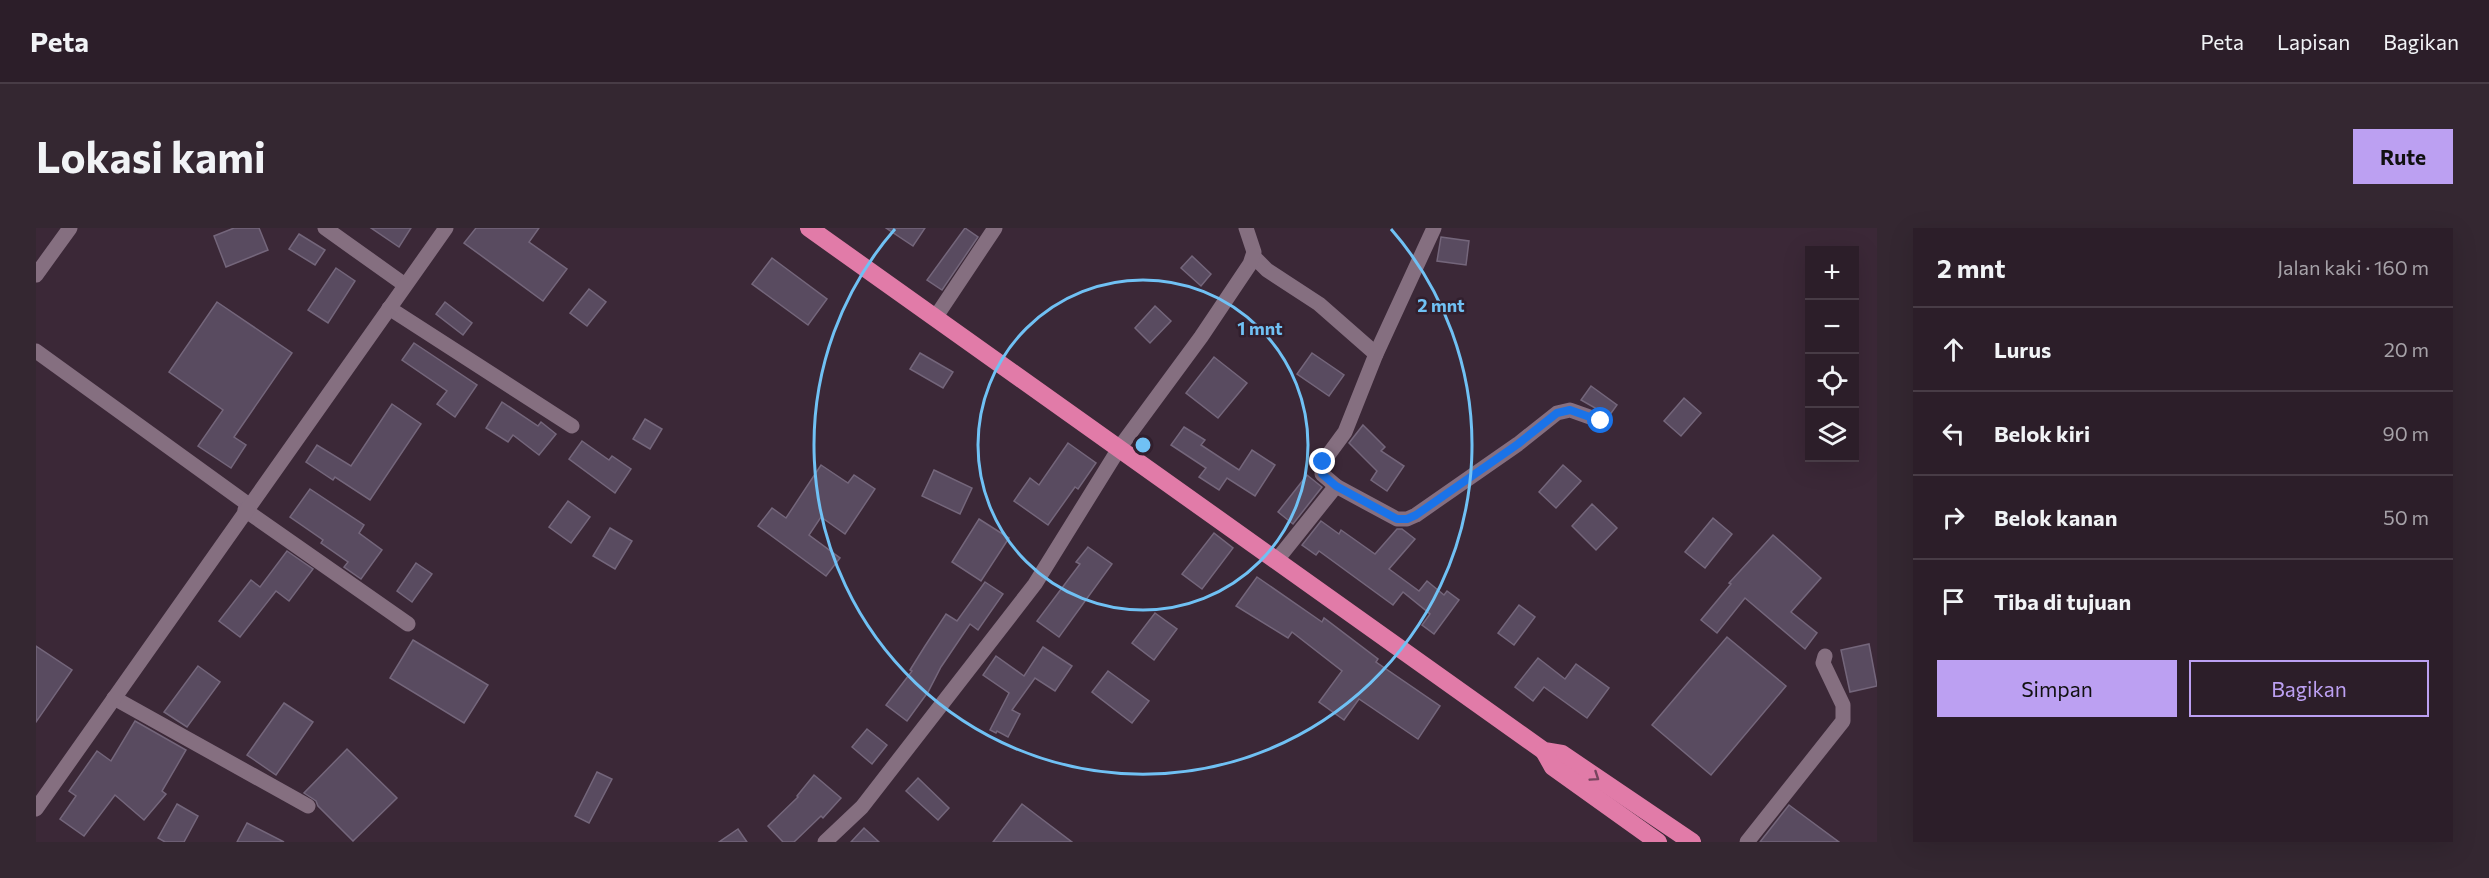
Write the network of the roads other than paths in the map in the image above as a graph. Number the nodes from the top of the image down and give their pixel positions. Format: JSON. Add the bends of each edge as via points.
{"nodes":[{"id":1,"x":70,"y":228,"type":"edge"},
{"id":2,"x":325,"y":228,"type":"edge"},
{"id":3,"x":446,"y":228,"type":"edge"},
{"id":4,"x":809,"y":228,"type":"edge"},
{"id":5,"x":994,"y":228,"type":"edge"},
{"id":6,"x":1246,"y":228,"type":"edge"},
{"id":7,"x":1434,"y":228,"type":"edge"},
{"id":8,"x":1254,"y":256,"type":"junction"},
{"id":9,"x":36,"y":275,"type":"edge"},
{"id":10,"x":405,"y":285,"type":"junction"},
{"id":11,"x":389,"y":308,"type":"junction"},
{"id":12,"x":935,"y":318,"type":"junction"},
{"id":13,"x":36,"y":351,"type":"edge"},
{"id":14,"x":1376,"y":354,"type":"junction"},
{"id":15,"x":1601,"y":421,"type":"dead end"},
{"id":16,"x":572,"y":426,"type":"dead end"},
{"id":17,"x":1120,"y":447,"type":"junction"},
{"id":18,"x":1336,"y":486,"type":"junction"},
{"id":19,"x":247,"y":508,"type":"junction"},
{"id":20,"x":1276,"y":561,"type":"junction"},
{"id":21,"x":408,"y":624,"type":"dead end"},
{"id":22,"x":1825,"y":656,"type":"dead end"},
{"id":23,"x":114,"y":698,"type":"junction"},
{"id":24,"x":1544,"y":751,"type":"junction"},
{"id":25,"x":308,"y":806,"type":"dead end"},
{"id":26,"x":36,"y":809,"type":"edge"},
{"id":27,"x":825,"y":842,"type":"edge"},
{"id":28,"x":1658,"y":842,"type":"edge"},
{"id":29,"x":1692,"y":842,"type":"edge"},
{"id":30,"x":1747,"y":842,"type":"edge"}],
"edges":[{"from":1,"to":9,"type":"street"},
{"from":2,"to":10,"type":"street"},
{"from":3,"to":10,"type":"street"},
{"from":4,"to":12,"type":"highway"},
{"from":5,"to":12,"type":"street"},
{"from":6,"to":8,"type":"street"},
{"from":7,"to":14,"type":"street"},
{"from":8,"to":14,"type":"street","via":[[1267,270],[1319,304]]},
{"from":8,"to":17,"type":"street","via":[[1201,337]]},
{"from":10,"to":11,"type":"street"},
{"from":11,"to":16,"type":"street"},
{"from":11,"to":19,"type":"street"},
{"from":12,"to":17,"type":"highway"},
{"from":13,"to":19,"type":"street"},
{"from":14,"to":18,"type":"street","via":[[1345,432],[1321,467],[1322,474]]},
{"from":15,"to":18,"type":"street","via":[[1570,410],[1557,413],[1407,519],[1397,519]]},
{"from":17,"to":20,"type":"highway"},
{"from":17,"to":27,"type":"street","via":[[1035,584],[868,800]]},
{"from":18,"to":20,"type":"street"},
{"from":19,"to":21,"type":"street"},
{"from":19,"to":23,"type":"street"},
{"from":20,"to":24,"type":"highway"},
{"from":22,"to":30,"type":"street","via":[[1823,663],[1845,709],[1843,721]]},
{"from":23,"to":25,"type":"street"},
{"from":23,"to":26,"type":"street"},
{"from":24,"to":28,"type":"highway","via":[[1553,767]]},
{"from":24,"to":29,"type":"highway","one_way":true,"via":[[1562,754]]}]}
